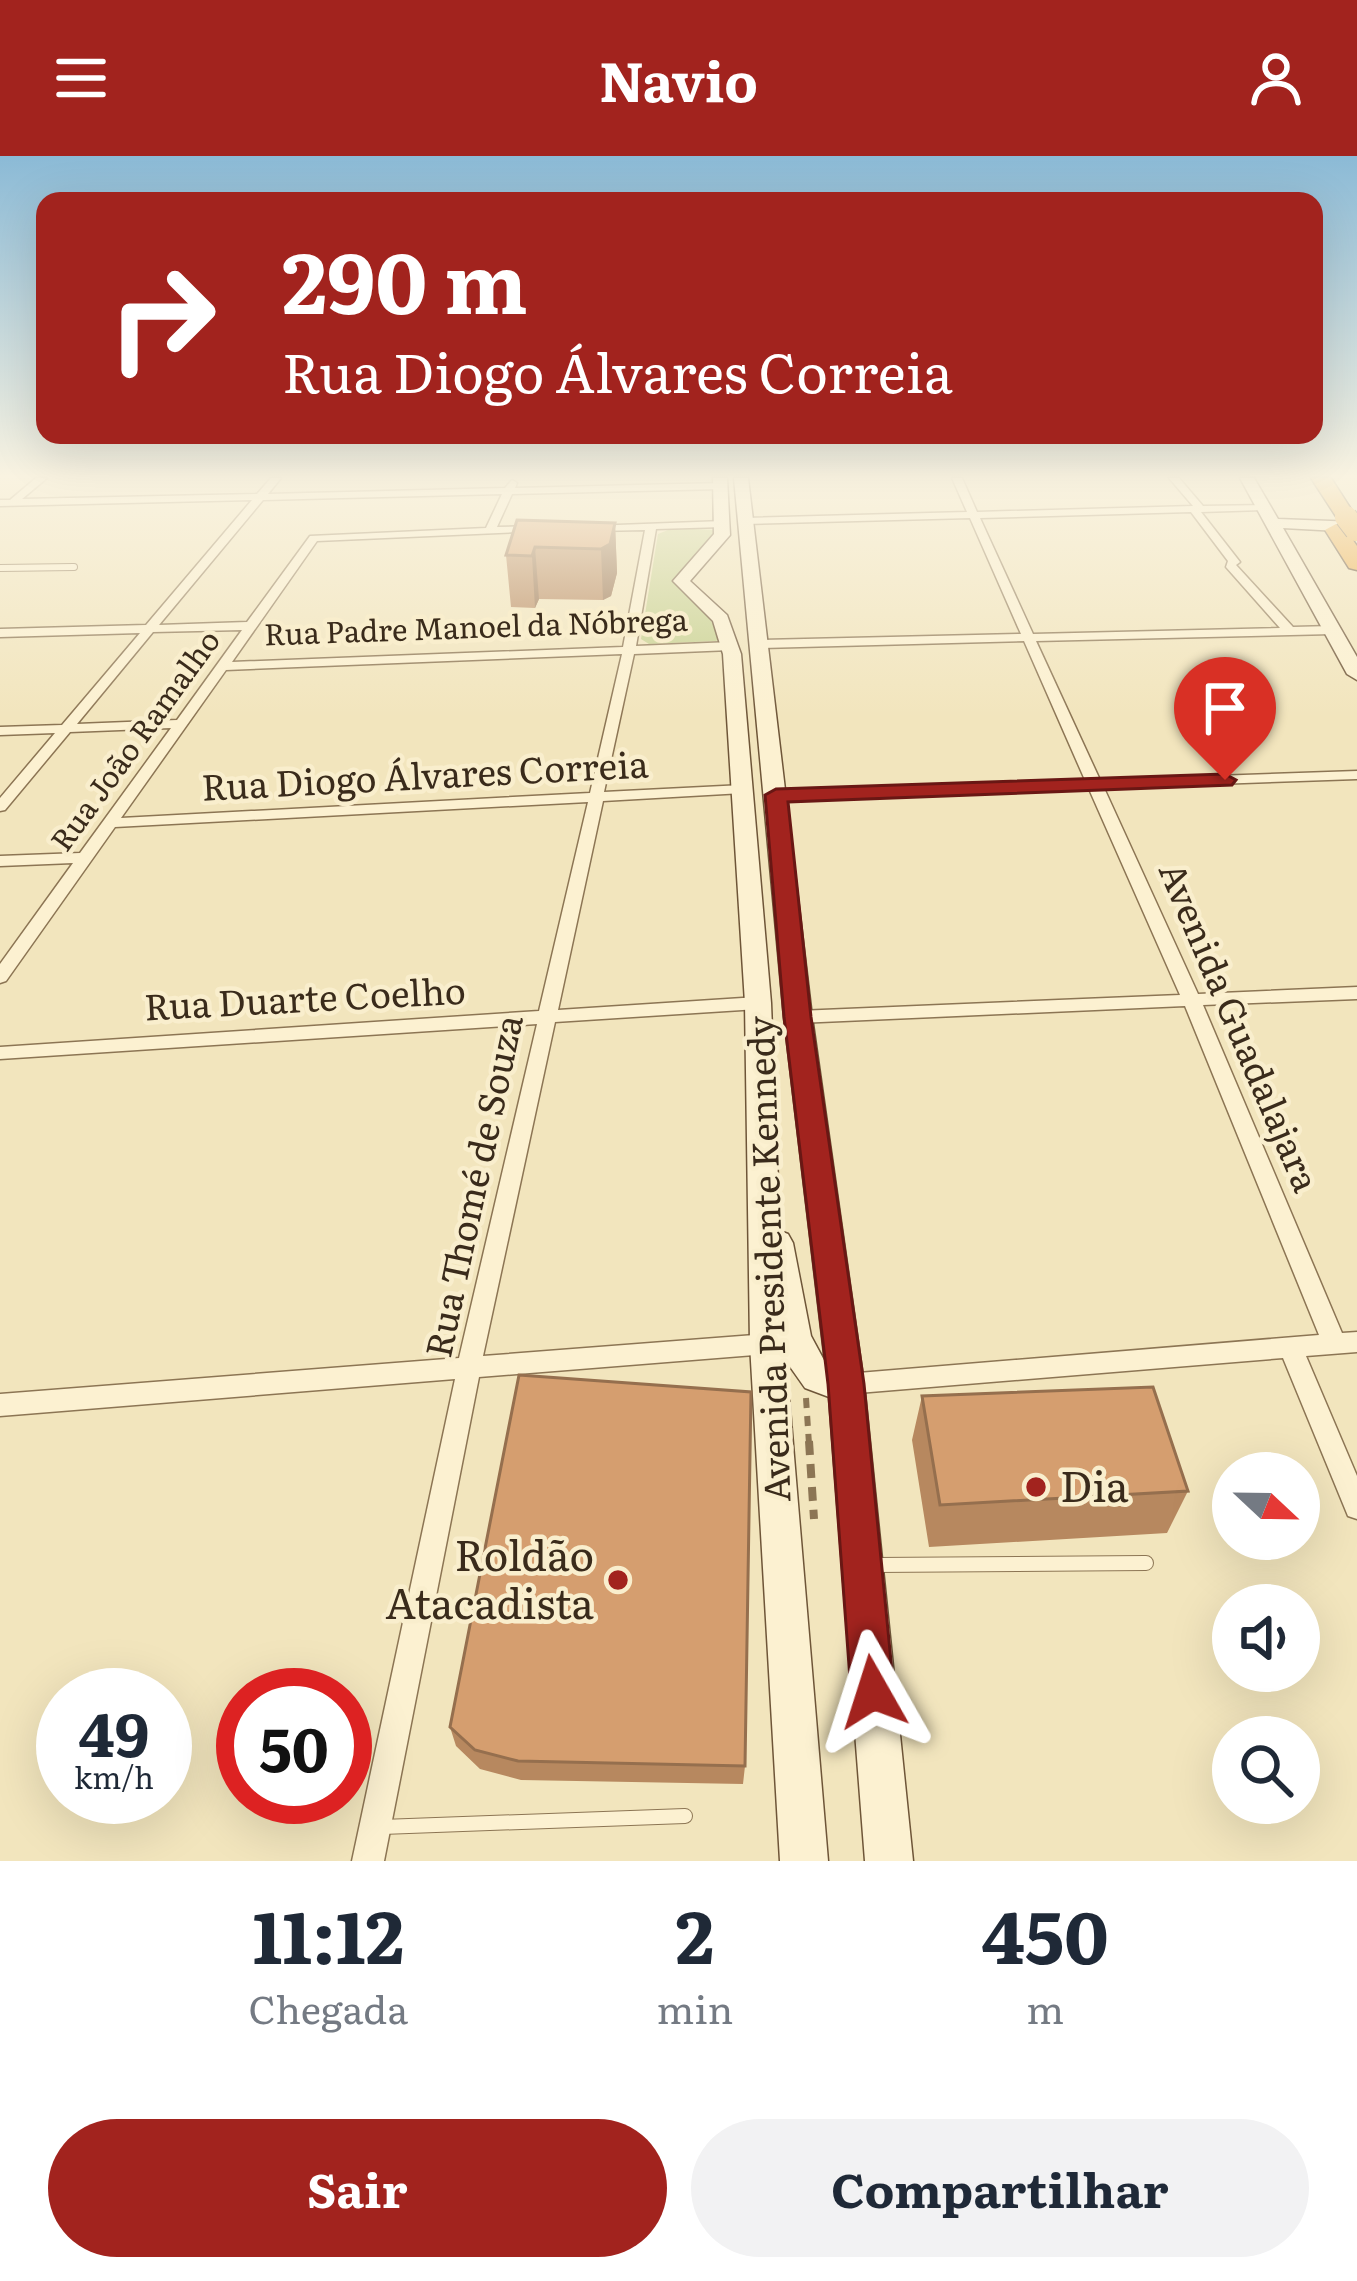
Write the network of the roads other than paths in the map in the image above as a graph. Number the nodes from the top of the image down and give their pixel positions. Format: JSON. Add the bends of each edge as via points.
{"nodes":[{"id":1,"x":209,"y":558,"type":"edge"},
{"id":2,"x":302,"y":558,"type":"edge"},
{"id":3,"x":645,"y":558,"type":"edge"},
{"id":4,"x":704,"y":558,"type":"edge"},
{"id":5,"x":735,"y":558,"type":"edge"},
{"id":6,"x":993,"y":558,"type":"edge"},
{"id":7,"x":1231,"y":558,"type":"edge"},
{"id":8,"x":1291,"y":558,"type":"edge"},
{"id":9,"x":74,"y":567,"type":"dead end"},
{"id":10,"x":0,"y":568,"type":"edge"},
{"id":11,"x":691,"y":570,"type":"junction"},
{"id":12,"x":735,"y":581,"type":"junction"},
{"id":13,"x":692,"y":592,"type":"junction"},
{"id":14,"x":251,"y":626,"type":"junction"},
{"id":15,"x":150,"y":628,"type":"junction"},
{"id":16,"x":1332,"y":630,"type":"junction"},
{"id":17,"x":1290,"y":631,"type":"junction"},
{"id":18,"x":0,"y":633,"type":"edge"},
{"id":19,"x":1027,"y":637,"type":"junction"},
{"id":20,"x":745,"y":645,"type":"junction"},
{"id":21,"x":628,"y":649,"type":"junction"},
{"id":22,"x":224,"y":665,"type":"junction"},
{"id":23,"x":1357,"y":674,"type":"edge"},
{"id":24,"x":182,"y":724,"type":"junction"},
{"id":25,"x":66,"y":728,"type":"junction"},
{"id":26,"x":0,"y":730,"type":"edge"},
{"id":27,"x":1357,"y":775,"type":"edge"},
{"id":28,"x":1092,"y":785,"type":"junction"},
{"id":29,"x":742,"y":789,"type":"junction"},
{"id":30,"x":776,"y":795,"type":"junction"},
{"id":31,"x":595,"y":797,"type":"junction"},
{"id":32,"x":0,"y":807,"type":"edge"},
{"id":33,"x":112,"y":823,"type":"junction"},
{"id":34,"x":85,"y":858,"type":"junction"},
{"id":35,"x":0,"y":861,"type":"edge"},
{"id":36,"x":0,"y":977,"type":"edge"},
{"id":37,"x":1357,"y":994,"type":"edge"},
{"id":38,"x":1192,"y":1001,"type":"junction"},
{"id":39,"x":758,"y":1003,"type":"junction"},
{"id":40,"x":797,"y":1017,"type":"junction"},
{"id":41,"x":544,"y":1018,"type":"junction"},
{"id":42,"x":0,"y":1053,"type":"edge"},
{"id":43,"x":765,"y":1224,"type":"junction"},
{"id":44,"x":1346,"y":1343,"type":"edge"},
{"id":45,"x":767,"y":1344,"type":"junction"},
{"id":46,"x":1292,"y":1348,"type":"junction"},
{"id":47,"x":469,"y":1368,"type":"junction"},
{"id":48,"x":846,"y":1384,"type":"junction"},
{"id":49,"x":0,"y":1406,"type":"edge"},
{"id":50,"x":1357,"y":1507,"type":"edge"},
{"id":51,"x":1146,"y":1563,"type":"dead end"},
{"id":52,"x":860,"y":1566,"type":"junction"},
{"id":53,"x":685,"y":1816,"type":"dead end"},
{"id":54,"x":376,"y":1827,"type":"junction"},
{"id":55,"x":368,"y":1861,"type":"edge"},
{"id":56,"x":804,"y":1861,"type":"edge"},
{"id":57,"x":890,"y":1861,"type":"edge"}],
"edges":[{"from":1,"to":15,"type":"street"},
{"from":2,"to":14,"type":"street","name":"Rua João Ramalho"},
{"from":3,"to":21,"type":"street","name":"Rua Thomé de Souza"},
{"from":4,"to":11,"type":"main road"},
{"from":5,"to":12,"type":"main road","name":"Avenida Presidente Kennedy"},
{"from":6,"to":19,"type":"street","name":"Avenida Guadalajara"},
{"from":7,"to":17,"type":"street"},
{"from":8,"to":16,"type":"main road"},
{"from":9,"to":10,"type":"lane"},
{"from":11,"to":12,"type":"main road"},
{"from":11,"to":13,"type":"main road","via":[[681,581]]},
{"from":12,"to":13,"type":"main road"},
{"from":12,"to":20,"type":"main road","name":"Avenida Presidente Kennedy"},
{"from":13,"to":20,"type":"main road","name":"Avenida Presidente Kennedy"},
{"from":14,"to":15,"type":"street"},
{"from":14,"to":22,"type":"street","name":"Rua João Ramalho"},
{"from":15,"to":18,"type":"street"},
{"from":15,"to":25,"type":"street"},
{"from":16,"to":17,"type":"street","name":"Rua Padre Manoel da Nóbrega"},
{"from":16,"to":23,"type":"main road"},
{"from":17,"to":19,"type":"street","name":"Rua Padre Manoel da Nóbrega"},
{"from":19,"to":20,"type":"street","name":"Rua Padre Manoel da Nóbrega"},
{"from":19,"to":28,"type":"street","name":"Avenida Guadalajara"},
{"from":20,"to":21,"type":"street","name":"Rua Padre Manoel da Nóbrega"},
{"from":20,"to":29,"type":"main road","name":"Avenida Presidente Kennedy"},
{"from":20,"to":30,"type":"main road","name":"Avenida Presidente Kennedy"},
{"from":21,"to":22,"type":"street","name":"Rua Padre Manoel da Nóbrega"},
{"from":21,"to":31,"type":"street","name":"Rua Thomé de Souza"},
{"from":22,"to":24,"type":"street","name":"Rua João Ramalho"},
{"from":24,"to":25,"type":"street"},
{"from":24,"to":33,"type":"street","name":"Rua João Ramalho"},
{"from":25,"to":26,"type":"street"},
{"from":25,"to":32,"type":"street"},
{"from":27,"to":28,"type":"street"},
{"from":28,"to":30,"type":"street"},
{"from":28,"to":38,"type":"street","name":"Avenida Guadalajara"},
{"from":29,"to":31,"type":"street","name":"Rua Diogo Álvares Correia"},
{"from":29,"to":39,"type":"main road","name":"Avenida Presidente Kennedy"},
{"from":30,"to":40,"type":"main road","name":"Avenida Presidente Kennedy"},
{"from":31,"to":33,"type":"street","name":"Rua Diogo Álvares Correia"},
{"from":31,"to":41,"type":"street","name":"Rua Thomé de Souza"},
{"from":33,"to":34,"type":"street","name":"Rua João Ramalho"},
{"from":34,"to":35,"type":"street"},
{"from":34,"to":36,"type":"street","name":"Rua João Ramalho"},
{"from":37,"to":38,"type":"street"},
{"from":38,"to":40,"type":"street"},
{"from":38,"to":44,"type":"street","name":"Avenida Guadalajara"},
{"from":39,"to":41,"type":"street","name":"Rua Duarte Coelho"},
{"from":39,"to":43,"type":"main road","name":"Avenida Presidente Kennedy"},
{"from":40,"to":48,"type":"main road","name":"Avenida Presidente Kennedy"},
{"from":41,"to":42,"type":"street","name":"Rua Duarte Coelho"},
{"from":41,"to":47,"type":"street","name":"Rua Thomé de Souza"},
{"from":43,"to":45,"type":"main road","name":"Avenida Presidente Kennedy"},
{"from":43,"to":48,"type":"main road","via":[[776,1241],[803,1360],[818,1377]]},
{"from":44,"to":46,"type":"street"},
{"from":45,"to":47,"type":"street"},
{"from":45,"to":56,"type":"main road","name":"Avenida Presidente Kennedy"},
{"from":46,"to":48,"type":"street"},
{"from":46,"to":50,"type":"street"},
{"from":47,"to":49,"type":"street"},
{"from":47,"to":54,"type":"street","name":"Rua Thomé de Souza"},
{"from":48,"to":52,"type":"main road","name":"Avenida Presidente Kennedy"},
{"from":51,"to":52,"type":"lane"},
{"from":52,"to":57,"type":"main road","name":"Avenida Presidente Kennedy"},
{"from":53,"to":54,"type":"lane"},
{"from":54,"to":55,"type":"street","name":"Rua Thomé de Souza"}]}
